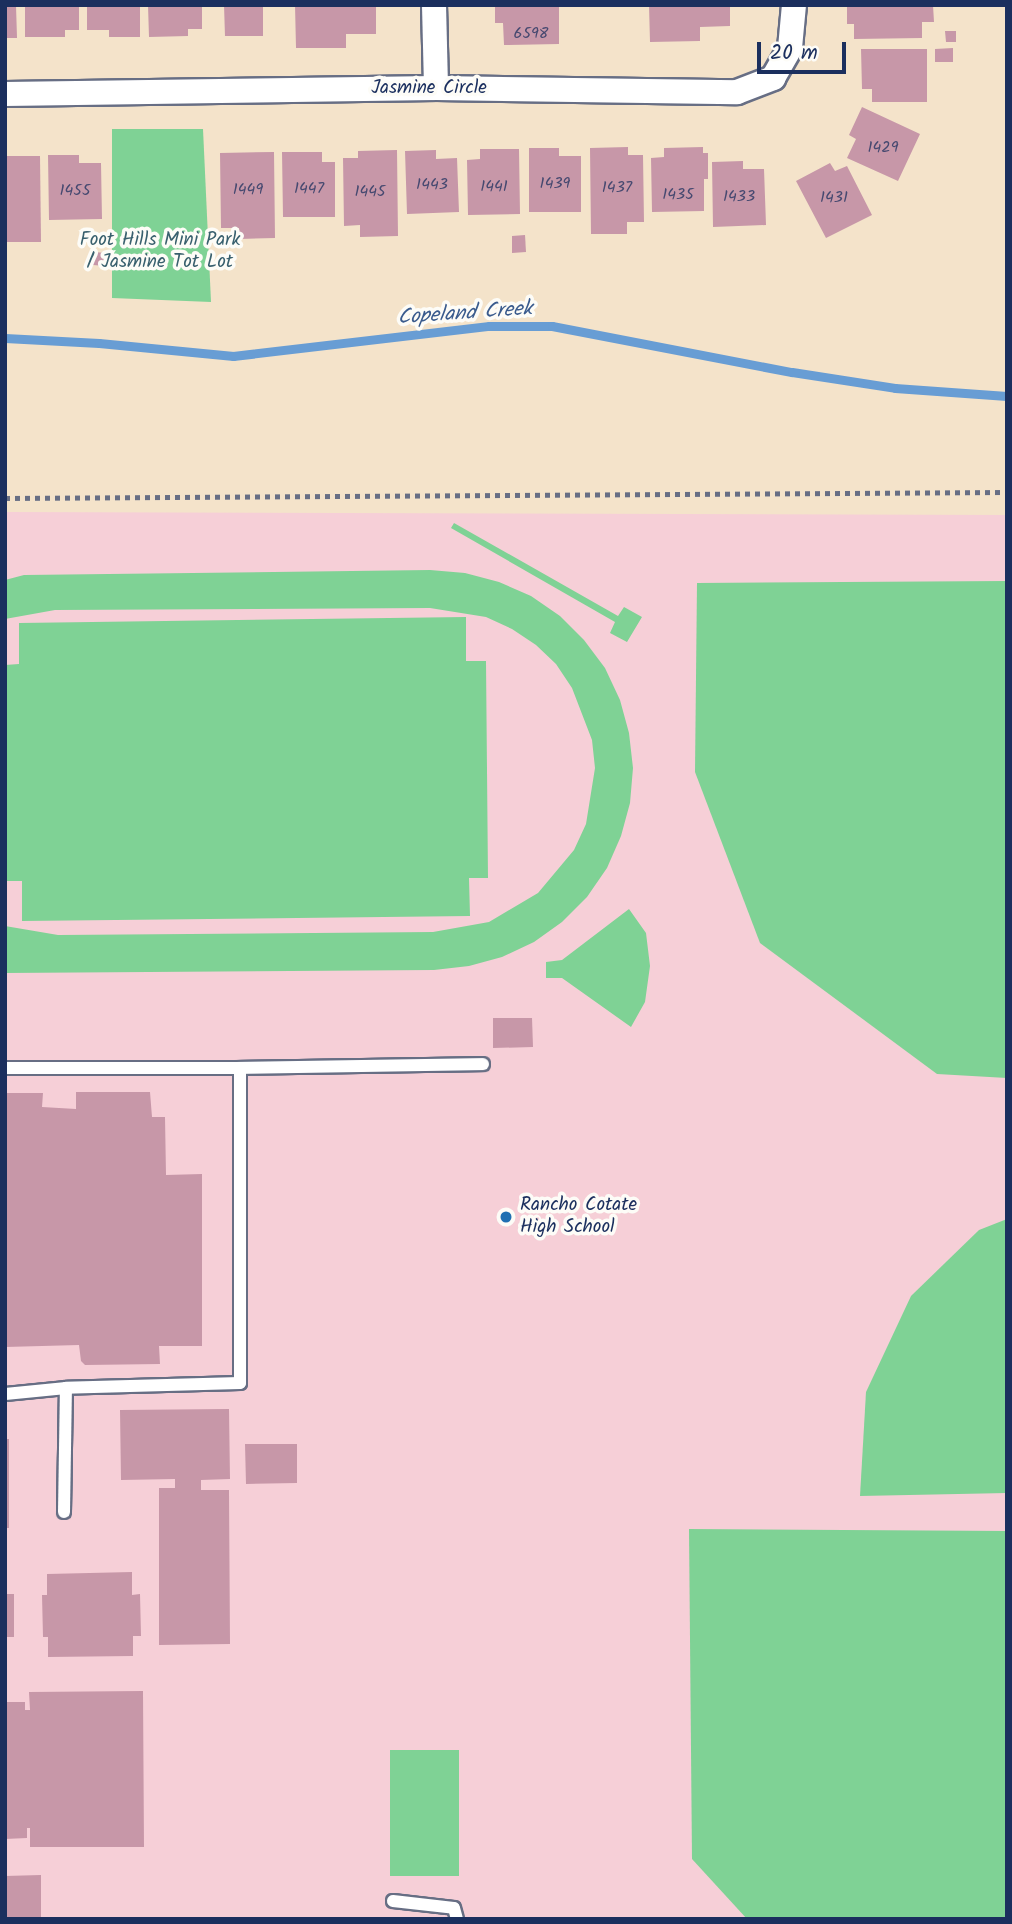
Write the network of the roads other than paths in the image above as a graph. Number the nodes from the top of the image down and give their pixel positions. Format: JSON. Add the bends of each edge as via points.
{"nodes":[{"id":1,"x":434,"y":5,"type":"edge"},
{"id":2,"x":794,"y":5,"type":"edge"},
{"id":3,"x":436,"y":88,"type":"junction"},
{"id":4,"x":5,"y":94,"type":"edge"},
{"id":5,"x":483,"y":1064,"type":"dead end"},
{"id":6,"x":5,"y":1068,"type":"edge"},
{"id":7,"x":240,"y":1068,"type":"junction"},
{"id":8,"x":66,"y":1388,"type":"junction"},
{"id":9,"x":5,"y":1394,"type":"edge"},
{"id":10,"x":64,"y":1513,"type":"dead end"},
{"id":11,"x":393,"y":1900,"type":"dead end"},
{"id":12,"x":457,"y":1919,"type":"edge"}],
"edges":[{"from":1,"to":3,"type":"street"},
{"from":2,"to":3,"type":"street","name":"Jasmine Circle","via":[[790,48],[773,78],[737,92]]},
{"from":3,"to":4,"type":"street","name":"Jasmine Circle"},
{"from":5,"to":7,"type":"lane"},
{"from":6,"to":7,"type":"lane"},
{"from":7,"to":8,"type":"lane","via":[[240,1383]]},
{"from":8,"to":9,"type":"lane"},
{"from":8,"to":10,"type":"lane"},
{"from":11,"to":12,"type":"lane","via":[[454,1908]]}]}
